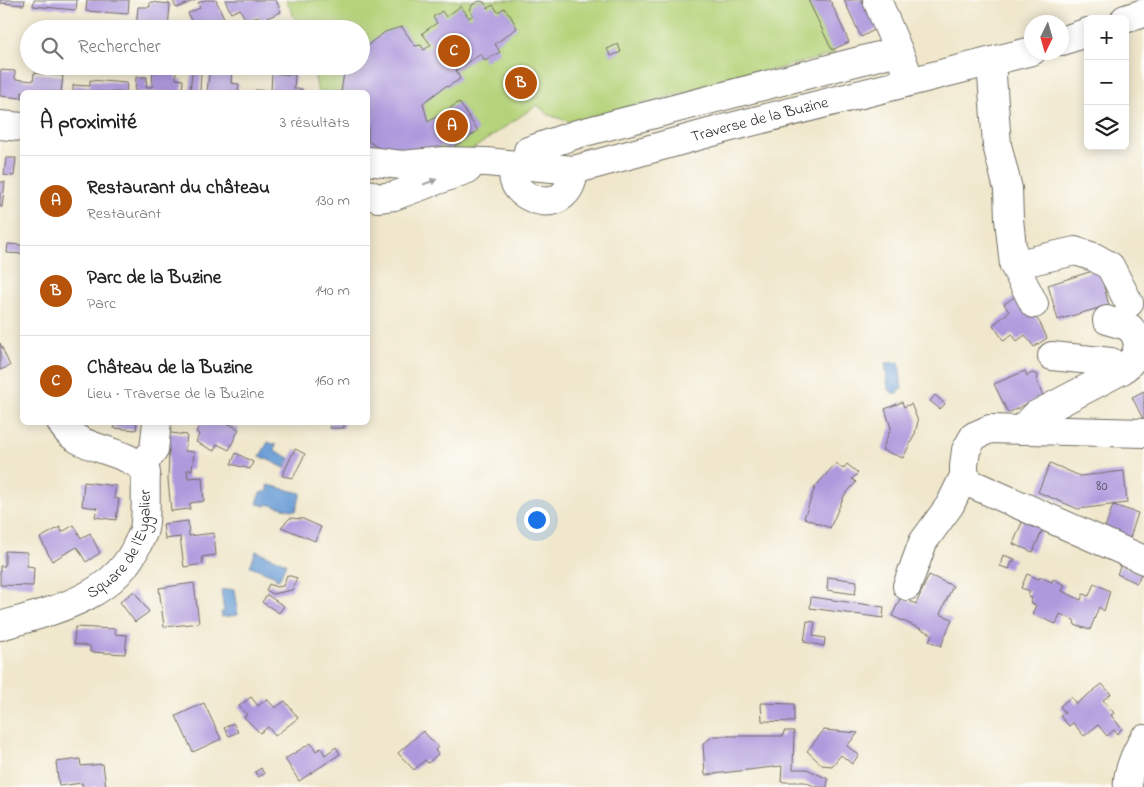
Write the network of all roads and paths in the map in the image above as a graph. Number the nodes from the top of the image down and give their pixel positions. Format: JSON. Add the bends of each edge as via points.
{"nodes":[{"id":1,"x":877,"y":0,"type":"edge"},
{"id":2,"x":1144,"y":13,"type":"edge"},
{"id":3,"x":1129,"y":18,"type":"edge"},
{"id":4,"x":1084,"y":33,"type":"edge"},
{"id":5,"x":1069,"y":39,"type":"edge"},
{"id":6,"x":898,"y":51,"type":"junction"},
{"id":7,"x":1024,"y":53,"type":"edge"},
{"id":8,"x":991,"y":62,"type":"junction"},
{"id":9,"x":911,"y":82,"type":"junction"},
{"id":10,"x":0,"y":125,"type":"edge"},
{"id":11,"x":20,"y":127,"type":"edge"},
{"id":12,"x":486,"y":162,"type":"junction"},
{"id":13,"x":386,"y":163,"type":"edge"},
{"id":14,"x":520,"y":165,"type":"junction"},
{"id":15,"x":377,"y":200,"type":"edge"},
{"id":16,"x":1014,"y":265,"type":"junction"},
{"id":17,"x":1129,"y":303,"type":"dead end"},
{"id":18,"x":1034,"y":304,"type":"dead end"},
{"id":19,"x":1107,"y":320,"type":"dead end"},
{"id":20,"x":1052,"y":356,"type":"dead end"},
{"id":21,"x":1122,"y":370,"type":"junction"},
{"id":22,"x":157,"y":425,"type":"edge"},
{"id":23,"x":70,"y":428,"type":"edge"},
{"id":24,"x":1021,"y":430,"type":"junction"},
{"id":25,"x":1144,"y":432,"type":"edge"},
{"id":26,"x":141,"y":466,"type":"junction"},
{"id":27,"x":964,"y":476,"type":"junction"},
{"id":28,"x":1144,"y":560,"type":"edge"},
{"id":29,"x":907,"y":586,"type":"dead end"},
{"id":30,"x":0,"y":626,"type":"edge"},
{"id":31,"x":1144,"y":739,"type":"edge"},
{"id":32,"x":1128,"y":787,"type":"edge"}],
"edges":[{"from":1,"to":6,"type":"street"},
{"from":2,"to":3,"type":"street"},
{"from":4,"to":5,"type":"street"},
{"from":6,"to":9,"type":"street"},
{"from":6,"to":14,"type":"street","via":[[577,134],[528,151]]},
{"from":7,"to":8,"type":"street","name":"Traverse de la Buzine"},
{"from":8,"to":9,"type":"street","name":"Traverse de la Buzine"},
{"from":8,"to":16,"type":"street","via":[[996,145],[1008,189]]},
{"from":9,"to":14,"type":"street","name":"Traverse de la Buzine","via":[[574,170]]},
{"from":10,"to":11,"type":"street"},
{"from":12,"to":13,"type":"street","name":"Traverse de la Buzine"},
{"from":12,"to":14,"type":"street","name":"Traverse de la Buzine"},
{"from":15,"to":12,"type":"street","name":"Traverse de la Buzine","one_way":true},
{"from":13,"to":15,"type":"street","name":"Traverse de la Buzine"},
{"from":16,"to":17,"type":"street","via":[[1075,251],[1094,257],[1110,266]]},
{"from":16,"to":18,"type":"street"},
{"from":19,"to":21,"type":"street","via":[[1130,328],[1140,339],[1141,350]]},
{"from":20,"to":21,"type":"street","via":[[1111,362]]},
{"from":21,"to":24,"type":"street","via":[[1036,415]]},
{"from":22,"to":26,"type":"street","via":[[154,450]]},
{"from":23,"to":26,"type":"street","name":"Square de l'Eygalier","via":[[98,449],[129,458]]},
{"from":24,"to":25,"type":"street"},
{"from":24,"to":27,"type":"street","via":[[990,429],[974,436],[966,450]]},
{"from":26,"to":30,"type":"street","name":"Square de l'Eygalier","via":[[146,472],[144,529],[132,558],[114,579],[92,595]]},
{"from":27,"to":28,"type":"street","via":[[972,484]]},
{"from":27,"to":29,"type":"street","via":[[950,505],[924,542]]},
{"from":31,"to":32,"type":"street","via":[[1127,781]]}]}
